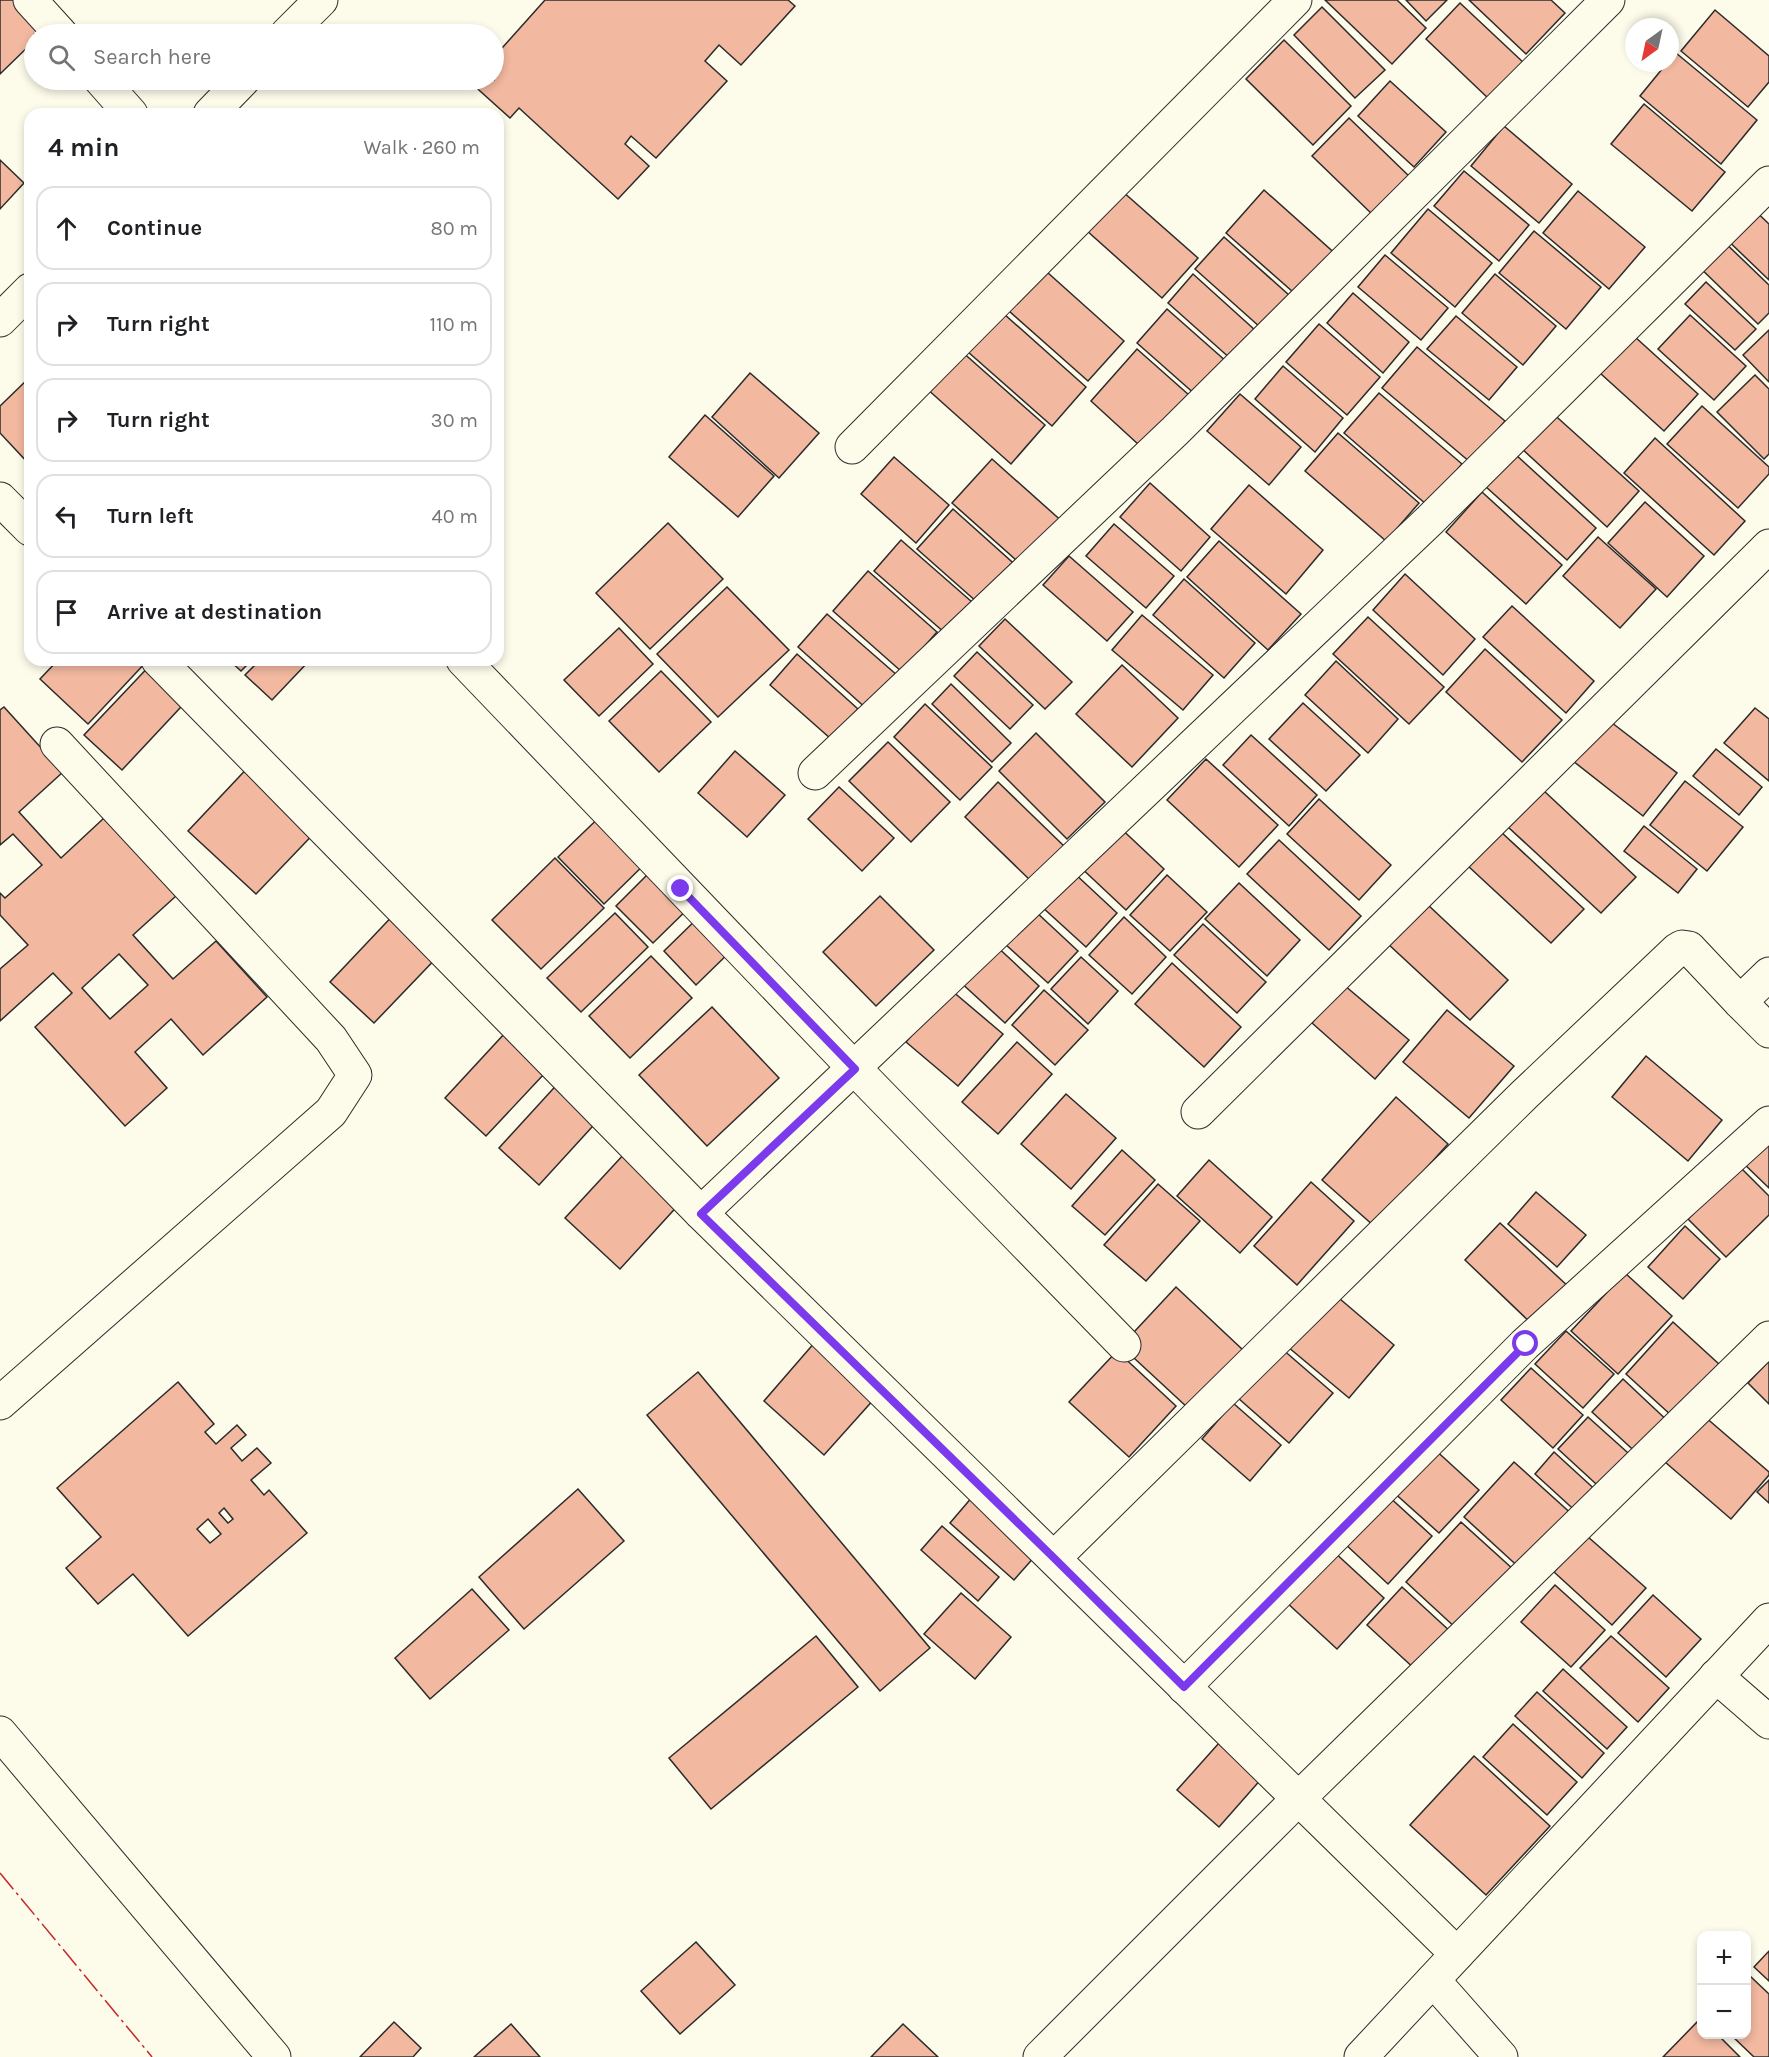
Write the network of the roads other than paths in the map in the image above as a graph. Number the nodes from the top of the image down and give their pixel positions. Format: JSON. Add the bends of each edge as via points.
{"nodes":[{"id":1,"x":30,"y":0,"type":"edge"},
{"id":2,"x":321,"y":0,"type":"edge"},
{"id":3,"x":1295,"y":0,"type":"edge"},
{"id":4,"x":1608,"y":0,"type":"edge"},
{"id":5,"x":52,"y":24,"type":"edge"},
{"id":6,"x":297,"y":24,"type":"edge"},
{"id":7,"x":110,"y":90,"type":"edge"},
{"id":8,"x":233,"y":90,"type":"edge"},
{"id":9,"x":126,"y":108,"type":"edge"},
{"id":10,"x":216,"y":108,"type":"edge"},
{"id":11,"x":1769,"y":183,"type":"edge"},
{"id":12,"x":24,"y":296,"type":"edge"},
{"id":13,"x":0,"y":320,"type":"edge"},
{"id":14,"x":852,"y":447,"type":"dead end"},
{"id":15,"x":0,"y":499,"type":"edge"},
{"id":16,"x":24,"y":523,"type":"edge"},
{"id":17,"x":1769,"y":546,"type":"edge"},
{"id":18,"x":164,"y":666,"type":"edge"},
{"id":19,"x":469,"y":666,"type":"edge"},
{"id":20,"x":57,"y":744,"type":"dead end"},
{"id":21,"x":815,"y":773,"type":"dead end"},
{"id":22,"x":1769,"y":974,"type":"edge"},
{"id":23,"x":1740,"y":1002,"type":"junction"},
{"id":24,"x":1769,"y":1032,"type":"edge"},
{"id":25,"x":855,"y":1069,"type":"junction"},
{"id":26,"x":1198,"y":1112,"type":"dead end"},
{"id":27,"x":1769,"y":1123,"type":"edge"},
{"id":28,"x":701,"y":1214,"type":"junction"},
{"id":29,"x":1769,"y":1338,"type":"edge"},
{"id":30,"x":1124,"y":1345,"type":"dead end"},
{"id":31,"x":0,"y":1403,"type":"edge"},
{"id":32,"x":1054,"y":1558,"type":"junction"},
{"id":33,"x":1769,"y":1620,"type":"edge"},
{"id":34,"x":1716,"y":1676,"type":"junction"},
{"id":35,"x":1184,"y":1687,"type":"junction"},
{"id":36,"x":1769,"y":1722,"type":"edge"},
{"id":37,"x":0,"y":1733,"type":"edge"},
{"id":38,"x":1299,"y":1798,"type":"junction"},
{"id":39,"x":1457,"y":1954,"type":"junction"},
{"id":40,"x":1433,"y":1980,"type":"junction"},
{"id":41,"x":274,"y":2057,"type":"edge"},
{"id":42,"x":1040,"y":2057,"type":"edge"},
{"id":43,"x":1361,"y":2057,"type":"edge"},
{"id":44,"x":1501,"y":2057,"type":"edge"}],
"edges":[{"from":1,"to":5,"type":"street"},
{"from":2,"to":6,"type":"street"},
{"from":3,"to":14,"type":"street"},
{"from":4,"to":21,"type":"street","via":[[1175,431]]},
{"from":7,"to":9,"type":"street"},
{"from":8,"to":10,"type":"street"},
{"from":11,"to":25,"type":"street","via":[[1430,520]]},
{"from":12,"to":13,"type":"street"},
{"from":15,"to":16,"type":"street"},
{"from":17,"to":26,"type":"street"},
{"from":18,"to":28,"type":"street"},
{"from":19,"to":25,"type":"street"},
{"from":20,"to":31,"type":"street","via":[[332,1039],[355,1075],[331,1112]]},
{"from":22,"to":23,"type":"street"},
{"from":23,"to":24,"type":"street"},
{"from":23,"to":32,"type":"street","via":[[1689,948],[1677,950],[1524,1095]]},
{"from":25,"to":28,"type":"street"},
{"from":25,"to":30,"type":"street"},
{"from":27,"to":35,"type":"street","via":[[1526,1344]]},
{"from":28,"to":32,"type":"street"},
{"from":29,"to":38,"type":"street"},
{"from":32,"to":35,"type":"street"},
{"from":33,"to":34,"type":"street"},
{"from":34,"to":36,"type":"street"},
{"from":34,"to":39,"type":"street"},
{"from":35,"to":38,"type":"street"},
{"from":37,"to":41,"type":"street"},
{"from":38,"to":39,"type":"street"},
{"from":38,"to":42,"type":"street"},
{"from":39,"to":40,"type":"street"},
{"from":40,"to":43,"type":"street"},
{"from":40,"to":44,"type":"street"}]}
